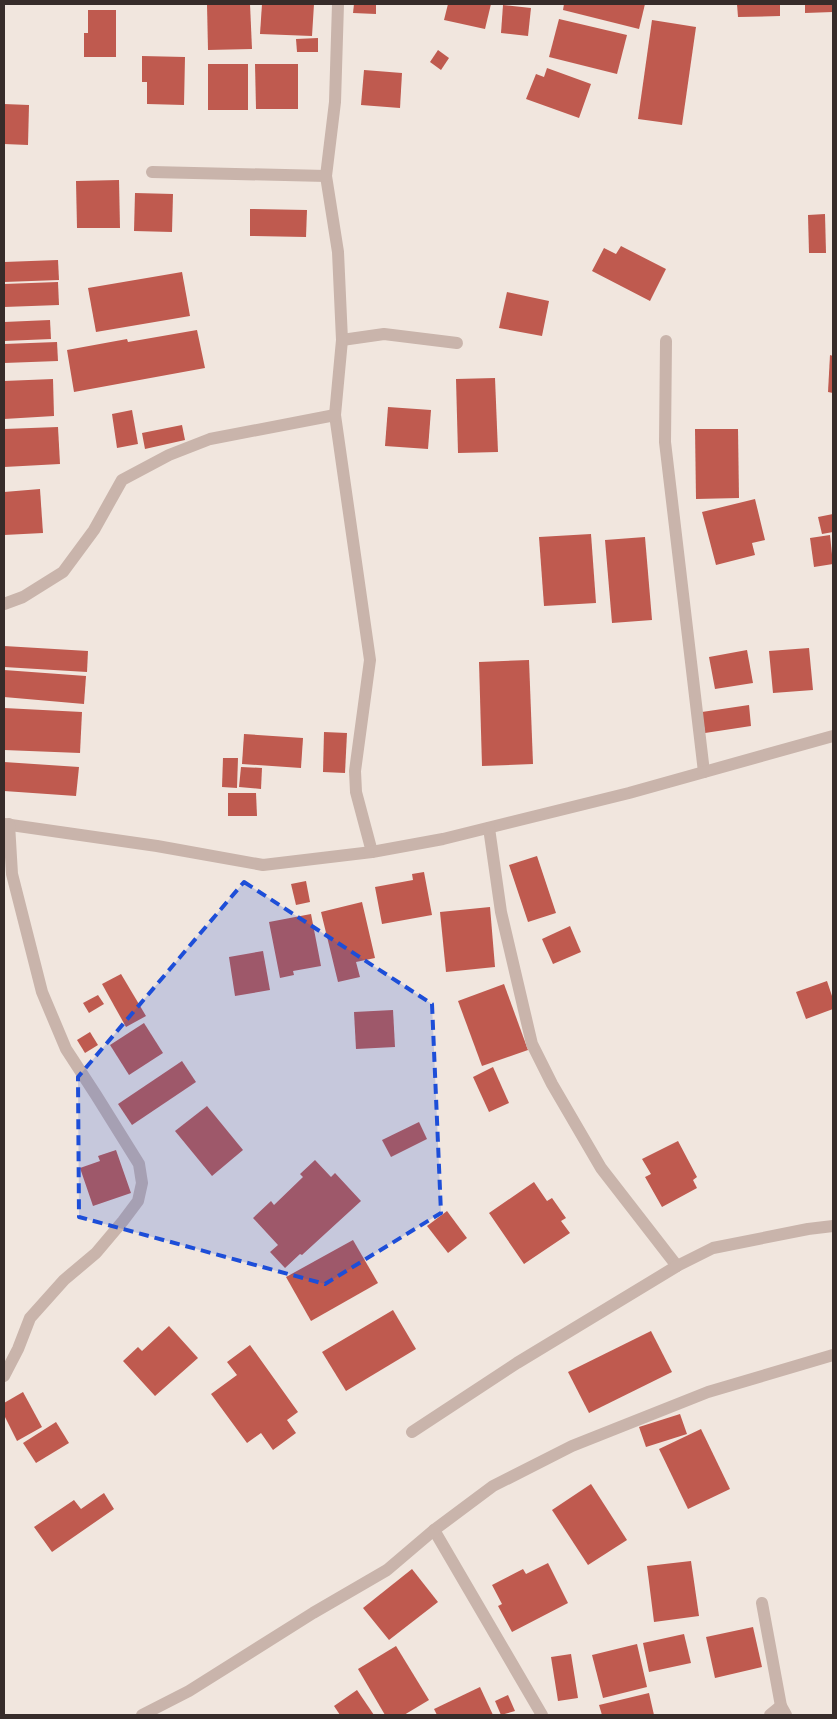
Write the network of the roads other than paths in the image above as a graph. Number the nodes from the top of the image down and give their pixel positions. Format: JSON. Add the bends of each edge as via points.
{"nodes":[{"id":1,"x":338,"y":4,"type":"edge"},
{"id":2,"x":152,"y":172,"type":"dead end"},
{"id":3,"x":326,"y":176,"type":"junction"},
{"id":4,"x":342,"y":340,"type":"junction"},
{"id":5,"x":666,"y":341,"type":"dead end"},
{"id":6,"x":457,"y":343,"type":"dead end"},
{"id":7,"x":335,"y":415,"type":"junction"},
{"id":8,"x":4,"y":604,"type":"edge"},
{"id":9,"x":833,"y":736,"type":"edge"},
{"id":10,"x":704,"y":772,"type":"junction"},
{"id":11,"x":6,"y":824,"type":"edge"},
{"id":12,"x":489,"y":828,"type":"junction"},
{"id":13,"x":372,"y":852,"type":"junction"},
{"id":14,"x":833,"y":1226,"type":"edge"},
{"id":15,"x":677,"y":1266,"type":"junction"},
{"id":16,"x":833,"y":1355,"type":"edge"},
{"id":17,"x":4,"y":1376,"type":"edge"},
{"id":18,"x":412,"y":1432,"type":"dead end"},
{"id":19,"x":434,"y":1530,"type":"junction"},
{"id":20,"x":762,"y":1603,"type":"dead end"},
{"id":21,"x":784,"y":1711,"type":"edge"},
{"id":22,"x":142,"y":1715,"type":"edge"},
{"id":23,"x":542,"y":1715,"type":"edge"},
{"id":24,"x":770,"y":1715,"type":"edge"}],
"edges":[{"from":1,"to":3,"type":"street","via":[[335,102]]},
{"from":2,"to":3,"type":"street"},
{"from":3,"to":4,"type":"street","via":[[338,252]]},
{"from":4,"to":6,"type":"street","via":[[384,334]]},
{"from":4,"to":7,"type":"street"},
{"from":5,"to":10,"type":"street","via":[[665,442]]},
{"from":7,"to":8,"type":"street","via":[[210,439],[122,480],[94,530],[63,572]]},
{"from":7,"to":13,"type":"street","via":[[370,660],[355,771],[356,792]]},
{"from":9,"to":10,"type":"street"},
{"from":10,"to":12,"type":"street"},
{"from":11,"to":13,"type":"street","via":[[263,864]]},
{"from":11,"to":17,"type":"street","via":[[12,874],[42,992],[66,1049],[139,1164],[142,1183],[138,1201],[123,1221],[96,1253],[64,1280],[30,1318]]},
{"from":12,"to":13,"type":"street","via":[[443,840]]},
{"from":12,"to":15,"type":"street","via":[[501,912],[532,1044],[601,1168]]},
{"from":14,"to":15,"type":"street","via":[[713,1248]]},
{"from":15,"to":18,"type":"street","via":[[517,1362]]},
{"from":16,"to":19,"type":"street","via":[[708,1392],[572,1446],[493,1486]]},
{"from":19,"to":22,"type":"street","via":[[386,1570],[189,1691]]},
{"from":19,"to":23,"type":"street"},
{"from":20,"to":21,"type":"street"},
{"from":21,"to":24,"type":"street"}]}
